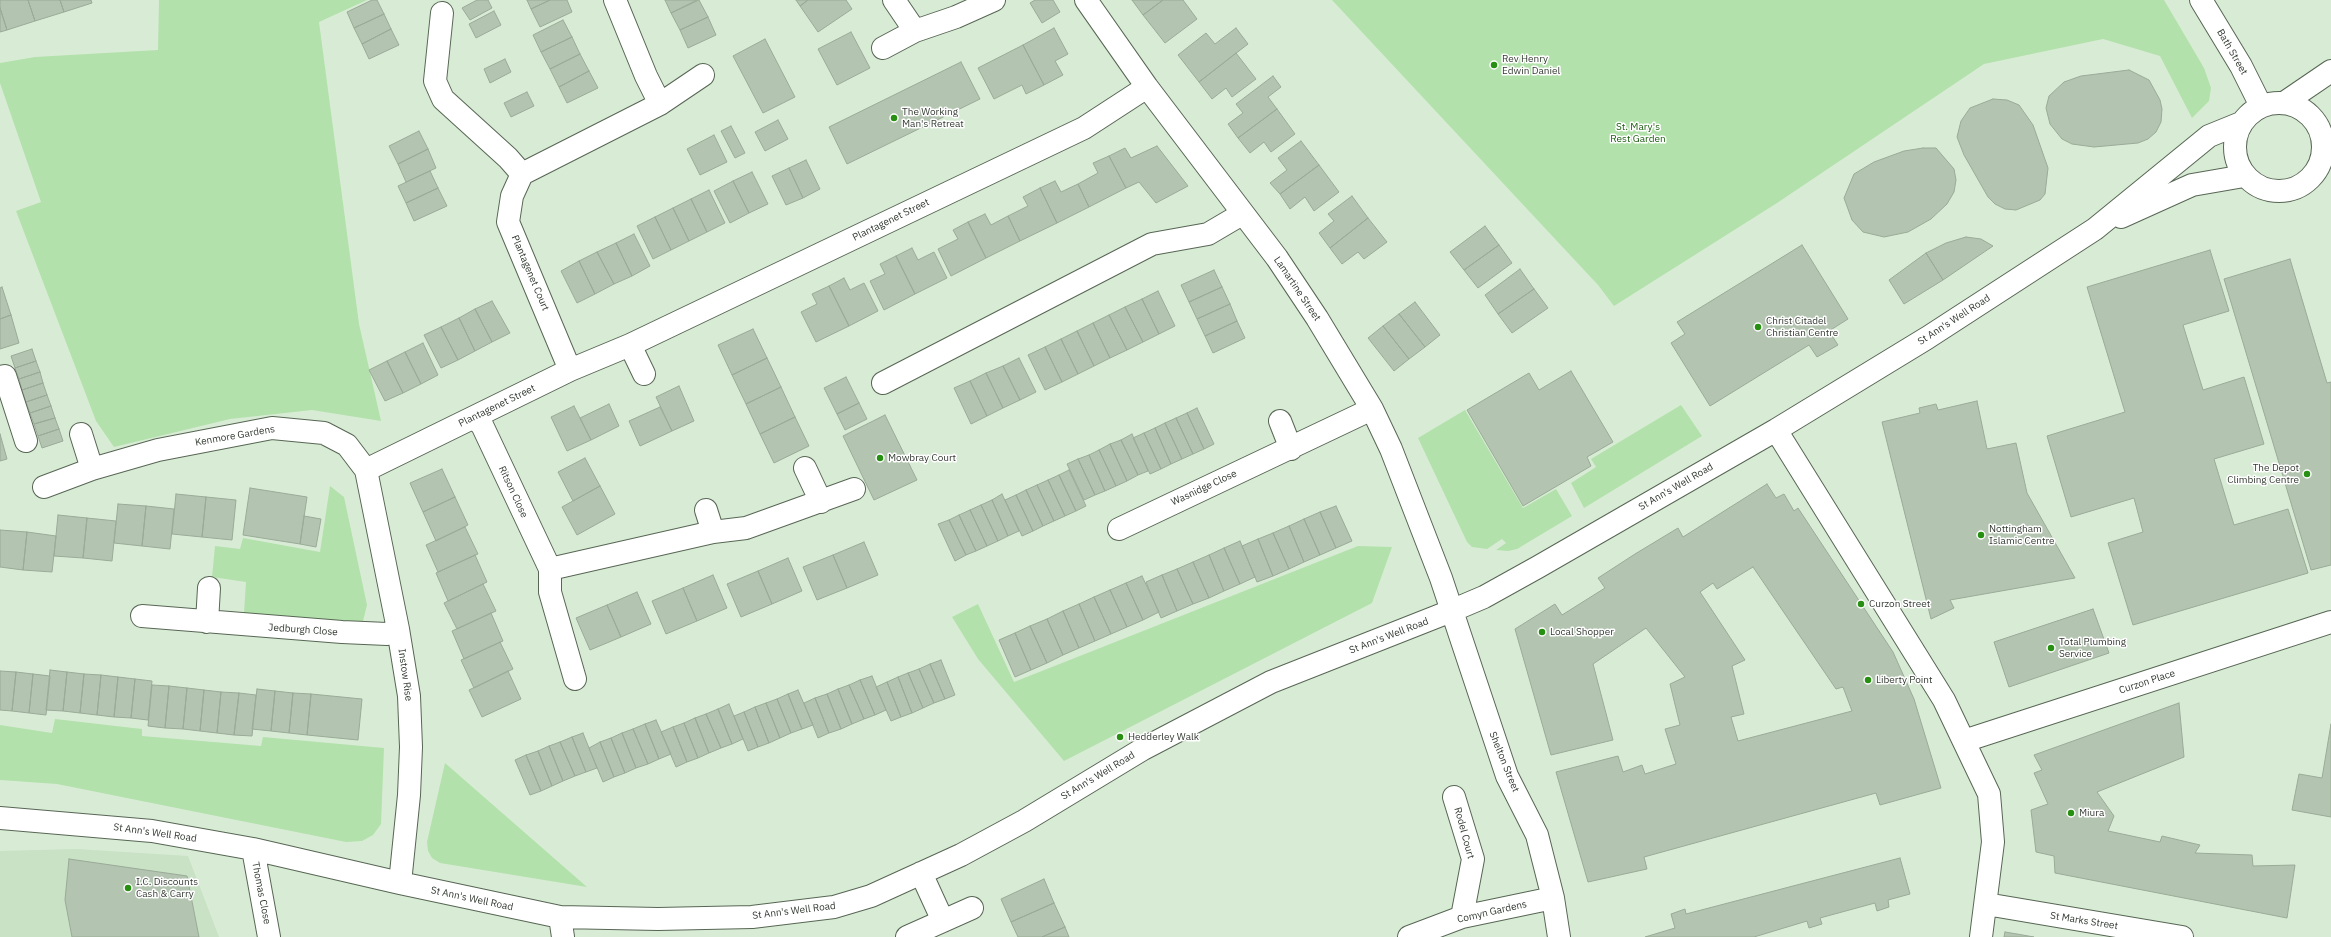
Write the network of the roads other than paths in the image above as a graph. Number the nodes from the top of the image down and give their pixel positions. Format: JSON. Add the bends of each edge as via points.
{"nodes":[{"id":1,"x":615,"y":0,"type":"edge"},
{"id":2,"x":894,"y":0,"type":"edge"},
{"id":3,"x":994,"y":0,"type":"edge"},
{"id":4,"x":1086,"y":0,"type":"edge"},
{"id":5,"x":2201,"y":0,"type":"edge"},
{"id":6,"x":442,"y":13,"type":"dead end"},
{"id":7,"x":915,"y":31,"type":"junction"},
{"id":8,"x":883,"y":48,"type":"dead end"},
{"id":9,"x":2331,"y":71,"type":"edge"},
{"id":10,"x":703,"y":75,"type":"dead end"},
{"id":11,"x":1147,"y":86,"type":"junction"},
{"id":12,"x":2284,"y":103,"type":"junction"},
{"id":13,"x":660,"y":104,"type":"junction"},
{"id":14,"x":2261,"y":106,"type":"junction"},
{"id":15,"x":2241,"y":123,"type":"junction"},
{"id":16,"x":522,"y":174,"type":"junction"},
{"id":17,"x":2244,"y":176,"type":"junction"},
{"id":18,"x":2331,"y":179,"type":"edge"},
{"id":19,"x":2295,"y":189,"type":"junction"},
{"id":20,"x":1242,"y":214,"type":"junction"},
{"id":21,"x":2095,"y":229,"type":"junction"},
{"id":22,"x":630,"y":345,"type":"junction"},
{"id":23,"x":570,"y":370,"type":"junction"},
{"id":24,"x":644,"y":374,"type":"dead end"},
{"id":25,"x":0,"y":377,"type":"edge"},
{"id":26,"x":883,"y":383,"type":"dead end"},
{"id":27,"x":1372,"y":409,"type":"junction"},
{"id":28,"x":474,"y":418,"type":"junction"},
{"id":29,"x":1280,"y":421,"type":"dead end"},
{"id":30,"x":1776,"y":430,"type":"junction"},
{"id":31,"x":81,"y":434,"type":"dead end"},
{"id":32,"x":26,"y":441,"type":"dead end"},
{"id":33,"x":1290,"y":449,"type":"junction"},
{"id":34,"x":805,"y":468,"type":"dead end"},
{"id":35,"x":92,"y":469,"type":"junction"},
{"id":36,"x":366,"y":470,"type":"junction"},
{"id":37,"x":44,"y":487,"type":"dead end"},
{"id":38,"x":854,"y":489,"type":"dead end"},
{"id":39,"x":821,"y":502,"type":"junction"},
{"id":40,"x":706,"y":510,"type":"dead end"},
{"id":41,"x":1119,"y":529,"type":"dead end"},
{"id":42,"x":713,"y":532,"type":"junction"},
{"id":43,"x":550,"y":569,"type":"junction"},
{"id":44,"x":209,"y":588,"type":"dead end"},
{"id":45,"x":1451,"y":611,"type":"junction"},
{"id":46,"x":142,"y":616,"type":"dead end"},
{"id":47,"x":207,"y":622,"type":"junction"},
{"id":48,"x":2331,"y":622,"type":"edge"},
{"id":49,"x":398,"y":629,"type":"junction"},
{"id":50,"x":575,"y":679,"type":"dead end"},
{"id":51,"x":1964,"y":742,"type":"junction"},
{"id":52,"x":1454,"y":797,"type":"dead end"},
{"id":53,"x":0,"y":818,"type":"edge"},
{"id":54,"x":253,"y":849,"type":"junction"},
{"id":55,"x":921,"y":873,"type":"junction"},
{"id":56,"x":400,"y":883,"type":"junction"},
{"id":57,"x":1553,"y":898,"type":"junction"},
{"id":58,"x":1986,"y":904,"type":"junction"},
{"id":59,"x":972,"y":908,"type":"dead end"},
{"id":60,"x":1462,"y":917,"type":"junction"},
{"id":61,"x":943,"y":921,"type":"junction"},
{"id":62,"x":561,"y":927,"type":"edge"},
{"id":63,"x":270,"y":937,"type":"edge"},
{"id":64,"x":907,"y":937,"type":"edge"},
{"id":65,"x":1409,"y":937,"type":"edge"},
{"id":66,"x":1559,"y":937,"type":"edge"},
{"id":67,"x":1981,"y":937,"type":"edge"},
{"id":68,"x":2182,"y":937,"type":"edge"}],
"edges":[{"from":1,"to":13,"type":"street"},
{"from":2,"to":7,"type":"street"},
{"from":3,"to":7,"type":"street"},
{"from":4,"to":11,"type":"street","name":"Lamartine Street"},
{"from":5,"to":14,"type":"street","name":"Bath Street","via":[[2241,66]]},
{"from":6,"to":16,"type":"street","via":[[435,80],[443,99]]},
{"from":7,"to":8,"type":"street"},
{"from":9,"to":12,"type":"street"},
{"from":10,"to":13,"type":"street"},
{"from":11,"to":20,"type":"street","name":"Lamartine Street"},
{"from":11,"to":22,"type":"street","name":"Plantagenet Street","via":[[1084,128]]},
{"from":12,"to":14,"type":"street"},
{"from":12,"to":19,"type":"street","via":[[2299,107],[2311,116],[2319,128],[2324,143],[2317,171],[2308,182]]},
{"from":13,"to":16,"type":"street"},
{"from":14,"to":15,"type":"street"},
{"from":15,"to":17,"type":"street","via":[[2236,136],[2235,150],[2237,164]]},
{"from":15,"to":21,"type":"street","name":"St Ann's Well Road","via":[[2209,136]]},
{"from":16,"to":23,"type":"street","name":"Plantagenet Court","via":[[512,196],[508,222]]},
{"from":17,"to":19,"type":"street","via":[[2255,185],[2268,190],[2282,192]]},
{"from":17,"to":21,"type":"street","name":"St Ann's Well Road","via":[[2192,185]]},
{"from":18,"to":19,"type":"street"},
{"from":20,"to":26,"type":"street","via":[[1208,234],[1152,244]]},
{"from":20,"to":27,"type":"street","name":"Lamartine Street","via":[[1277,258],[1317,318]]},
{"from":21,"to":30,"type":"street","name":"St Ann's Well Road","via":[[1927,338]]},
{"from":22,"to":23,"type":"street","name":"Plantagenet Street"},
{"from":22,"to":24,"type":"street"},
{"from":23,"to":28,"type":"street","name":"Plantagenet Street"},
{"from":25,"to":32,"type":"street","via":[[5,376]]},
{"from":27,"to":33,"type":"street","name":"Wasnidge Close"},
{"from":27,"to":45,"type":"street","name":"Lamartine Street","via":[[1391,449],[1441,578]]},
{"from":28,"to":36,"type":"street","name":"Plantagenet Street"},
{"from":28,"to":43,"type":"street","name":"Ritson Close","via":[[482,425]]},
{"from":29,"to":33,"type":"street"},
{"from":30,"to":45,"type":"street","name":"St Ann's Well Road","via":[[1538,567],[1484,597]]},
{"from":30,"to":51,"type":"street","via":[[1944,700]]},
{"from":31,"to":35,"type":"street"},
{"from":33,"to":41,"type":"street","name":"Wasnidge Close"},
{"from":34,"to":39,"type":"street"},
{"from":35,"to":36,"type":"street","name":"Kenmore Gardens","via":[[158,450],[272,428],[324,432],[348,445]]},
{"from":35,"to":37,"type":"street","name":"Kenmore Gardens"},
{"from":36,"to":49,"type":"street","name":"Instow Rise"},
{"from":38,"to":39,"type":"street"},
{"from":39,"to":42,"type":"street","via":[[746,528]]},
{"from":40,"to":42,"type":"street"},
{"from":42,"to":43,"type":"street"},
{"from":43,"to":50,"type":"street","name":"Ritson Close","via":[[550,592]]},
{"from":44,"to":47,"type":"street"},
{"from":45,"to":55,"type":"street","name":"St Ann's Well Road","via":[[1271,682],[1143,749],[1018,824]]},
{"from":45,"to":57,"type":"street","name":"Shelton Street","via":[[1507,776],[1537,835]]},
{"from":46,"to":47,"type":"street","name":"Jedburgh Close"},
{"from":47,"to":49,"type":"street","name":"Jedburgh Close","via":[[387,634]]},
{"from":48,"to":51,"type":"street","name":"Curzon Place"},
{"from":49,"to":56,"type":"street","name":"Instow Rise","via":[[409,696],[411,747]]},
{"from":51,"to":58,"type":"street","via":[[1989,794],[1992,814],[1993,842]]},
{"from":52,"to":60,"type":"street","name":"Rodel Court","via":[[1473,859]]},
{"from":53,"to":54,"type":"street","name":"St Ann's Well Road","via":[[152,830]]},
{"from":54,"to":56,"type":"street","name":"St Ann's Well Road"},
{"from":54,"to":63,"type":"street","name":"Thomas Close"},
{"from":55,"to":61,"type":"street"},
{"from":55,"to":62,"type":"street","name":"St Ann's Well Road","via":[[871,896],[834,907],[752,917],[658,919]]},
{"from":56,"to":62,"type":"street","name":"St Ann's Well Road"},
{"from":57,"to":60,"type":"street","name":"Comyn Gardens"},
{"from":57,"to":66,"type":"street","name":"Shelton Street"},
{"from":58,"to":67,"type":"street"},
{"from":58,"to":68,"type":"street","name":"St Marks Street"},
{"from":59,"to":61,"type":"street"},
{"from":60,"to":65,"type":"street","name":"Comyn Gardens"},
{"from":61,"to":64,"type":"street"}]}
